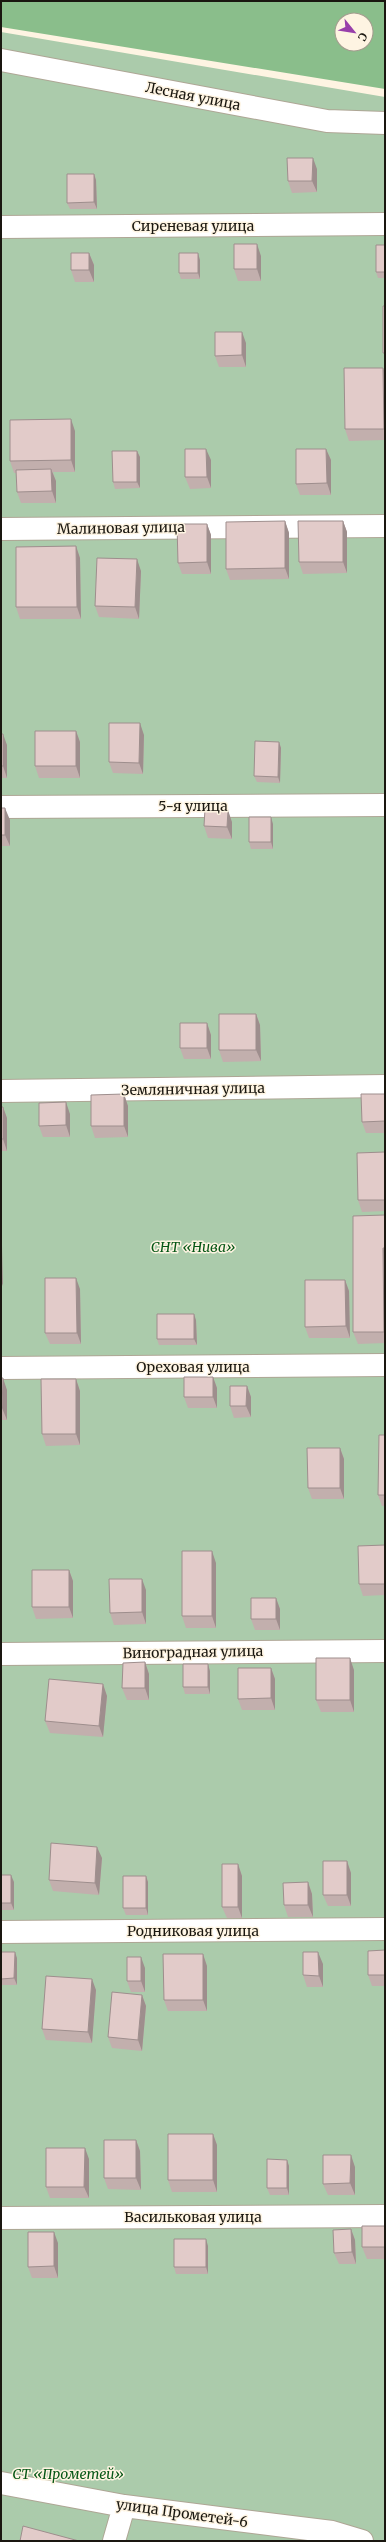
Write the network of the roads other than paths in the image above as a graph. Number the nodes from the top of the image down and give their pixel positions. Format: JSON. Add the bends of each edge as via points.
{"nodes":[{"id":1,"x":1,"y":60,"type":"edge"},
{"id":2,"x":385,"y":123,"type":"edge"},
{"id":3,"x":385,"y":224,"type":"edge"},
{"id":4,"x":1,"y":227,"type":"edge"},
{"id":5,"x":385,"y":526,"type":"edge"},
{"id":6,"x":1,"y":530,"type":"edge"},
{"id":7,"x":385,"y":805,"type":"edge"},
{"id":8,"x":1,"y":807,"type":"edge"},
{"id":9,"x":385,"y":1086,"type":"edge"},
{"id":10,"x":1,"y":1092,"type":"edge"},
{"id":11,"x":385,"y":1365,"type":"edge"},
{"id":12,"x":1,"y":1368,"type":"edge"},
{"id":13,"x":385,"y":1650,"type":"edge"},
{"id":14,"x":1,"y":1654,"type":"edge"},
{"id":15,"x":385,"y":1930,"type":"edge"},
{"id":16,"x":1,"y":1932,"type":"edge"},
{"id":17,"x":385,"y":2216,"type":"edge"},
{"id":18,"x":1,"y":2218,"type":"edge"},
{"id":19,"x":1,"y":2483,"type":"edge"},
{"id":20,"x":124,"y":2506,"type":"junction"},
{"id":21,"x":114,"y":2541,"type":"edge"},
{"id":22,"x":362,"y":2541,"type":"edge"}],
"edges":[{"from":1,"to":2,"type":"street","name":"Лесная улица","via":[[326,121]]},
{"from":3,"to":4,"type":"street","name":"Сиреневая улица"},
{"from":5,"to":6,"type":"street","name":"Малиновая улица"},
{"from":7,"to":8,"type":"street","name":"5-я улица"},
{"from":9,"to":10,"type":"street","name":"Земляничная улица"},
{"from":11,"to":12,"type":"street","name":"Ореховая улица"},
{"from":13,"to":14,"type":"street","name":"Виноградная улица"},
{"from":15,"to":16,"type":"street","name":"Родниковая улица"},
{"from":17,"to":18,"type":"street","name":"Васильковая улица"},
{"from":19,"to":20,"type":"street","name":"улица Прометей-6"},
{"from":20,"to":21,"type":"street"},
{"from":20,"to":22,"type":"street","name":"улица Прометей-6","via":[[332,2532]]}]}
